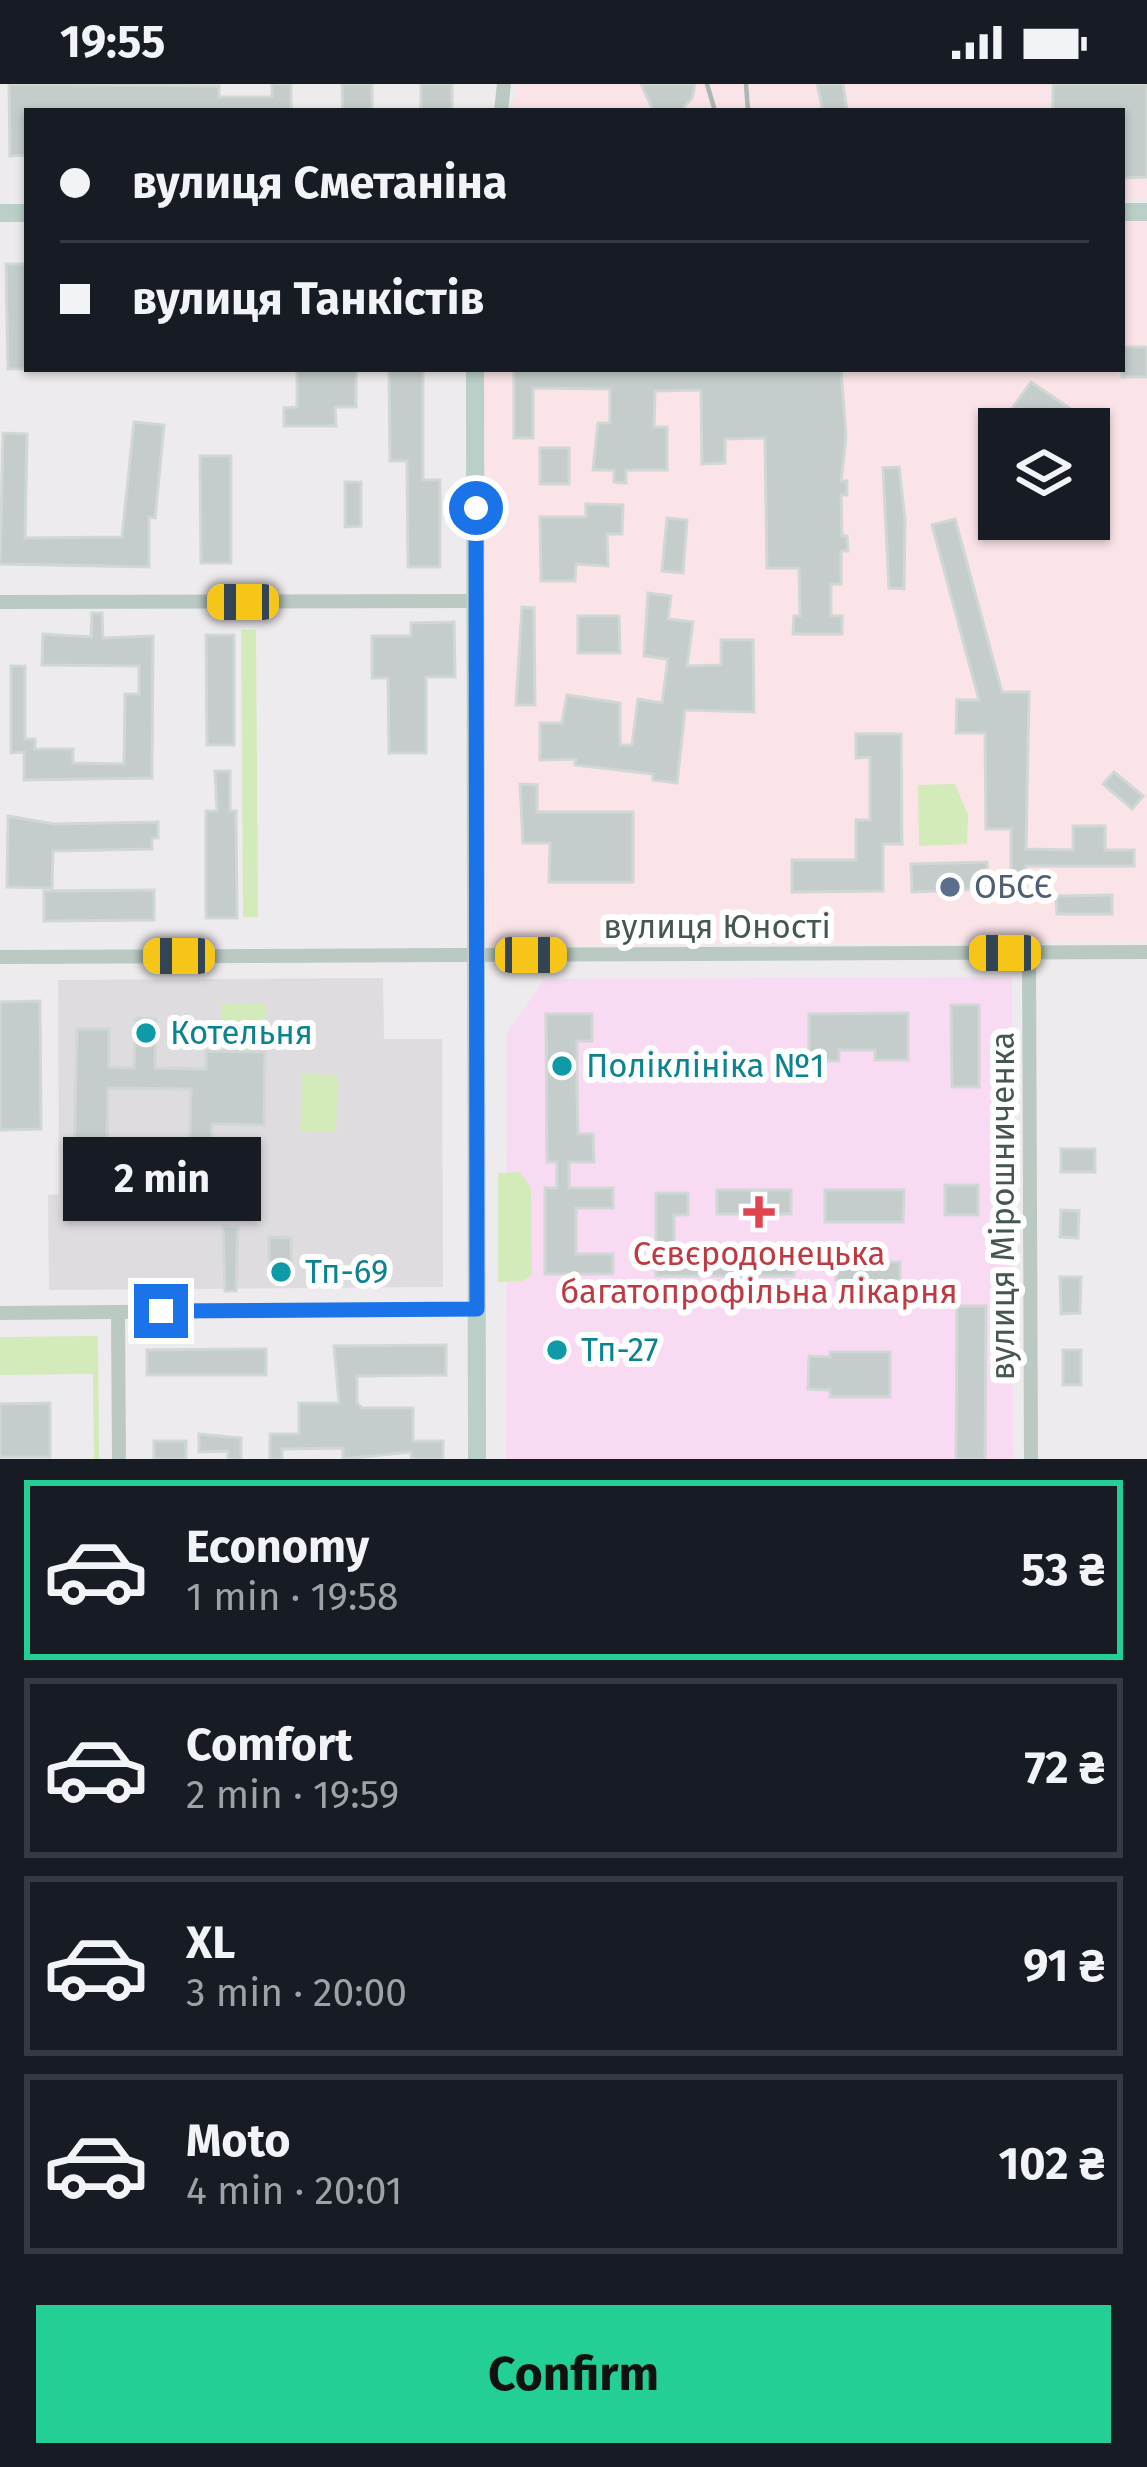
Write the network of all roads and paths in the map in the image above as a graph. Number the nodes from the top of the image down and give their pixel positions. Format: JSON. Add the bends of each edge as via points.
{"nodes":[{"id":1,"x":475,"y":372,"type":"edge"},
{"id":2,"x":476,"y":601,"type":"junction"},
{"id":3,"x":0,"y":602,"type":"edge"},
{"id":4,"x":1029,"y":952,"type":"junction"},
{"id":5,"x":1147,"y":952,"type":"edge"},
{"id":6,"x":476,"y":955,"type":"junction"},
{"id":7,"x":0,"y":956,"type":"edge"},
{"id":8,"x":477,"y":1309,"type":"junction"},
{"id":9,"x":0,"y":1312,"type":"edge"},
{"id":10,"x":118,"y":1312,"type":"junction"},
{"id":11,"x":119,"y":1459,"type":"edge"},
{"id":12,"x":477,"y":1459,"type":"edge"},
{"id":13,"x":1031,"y":1459,"type":"edge"}],
"edges":[{"from":1,"to":2,"type":"street"},
{"from":2,"to":3,"type":"street"},
{"from":2,"to":6,"type":"street"},
{"from":4,"to":5,"type":"street","name":"вулиця Юності"},
{"from":4,"to":6,"type":"street","name":"вулиця Юності"},
{"from":4,"to":13,"type":"street","name":"вулиця Мірошниченка"},
{"from":6,"to":7,"type":"street","name":"вулиця Юності"},
{"from":6,"to":8,"type":"street"},
{"from":8,"to":10,"type":"street"},
{"from":8,"to":12,"type":"street"},
{"from":9,"to":10,"type":"street"},
{"from":10,"to":11,"type":"street"}]}
